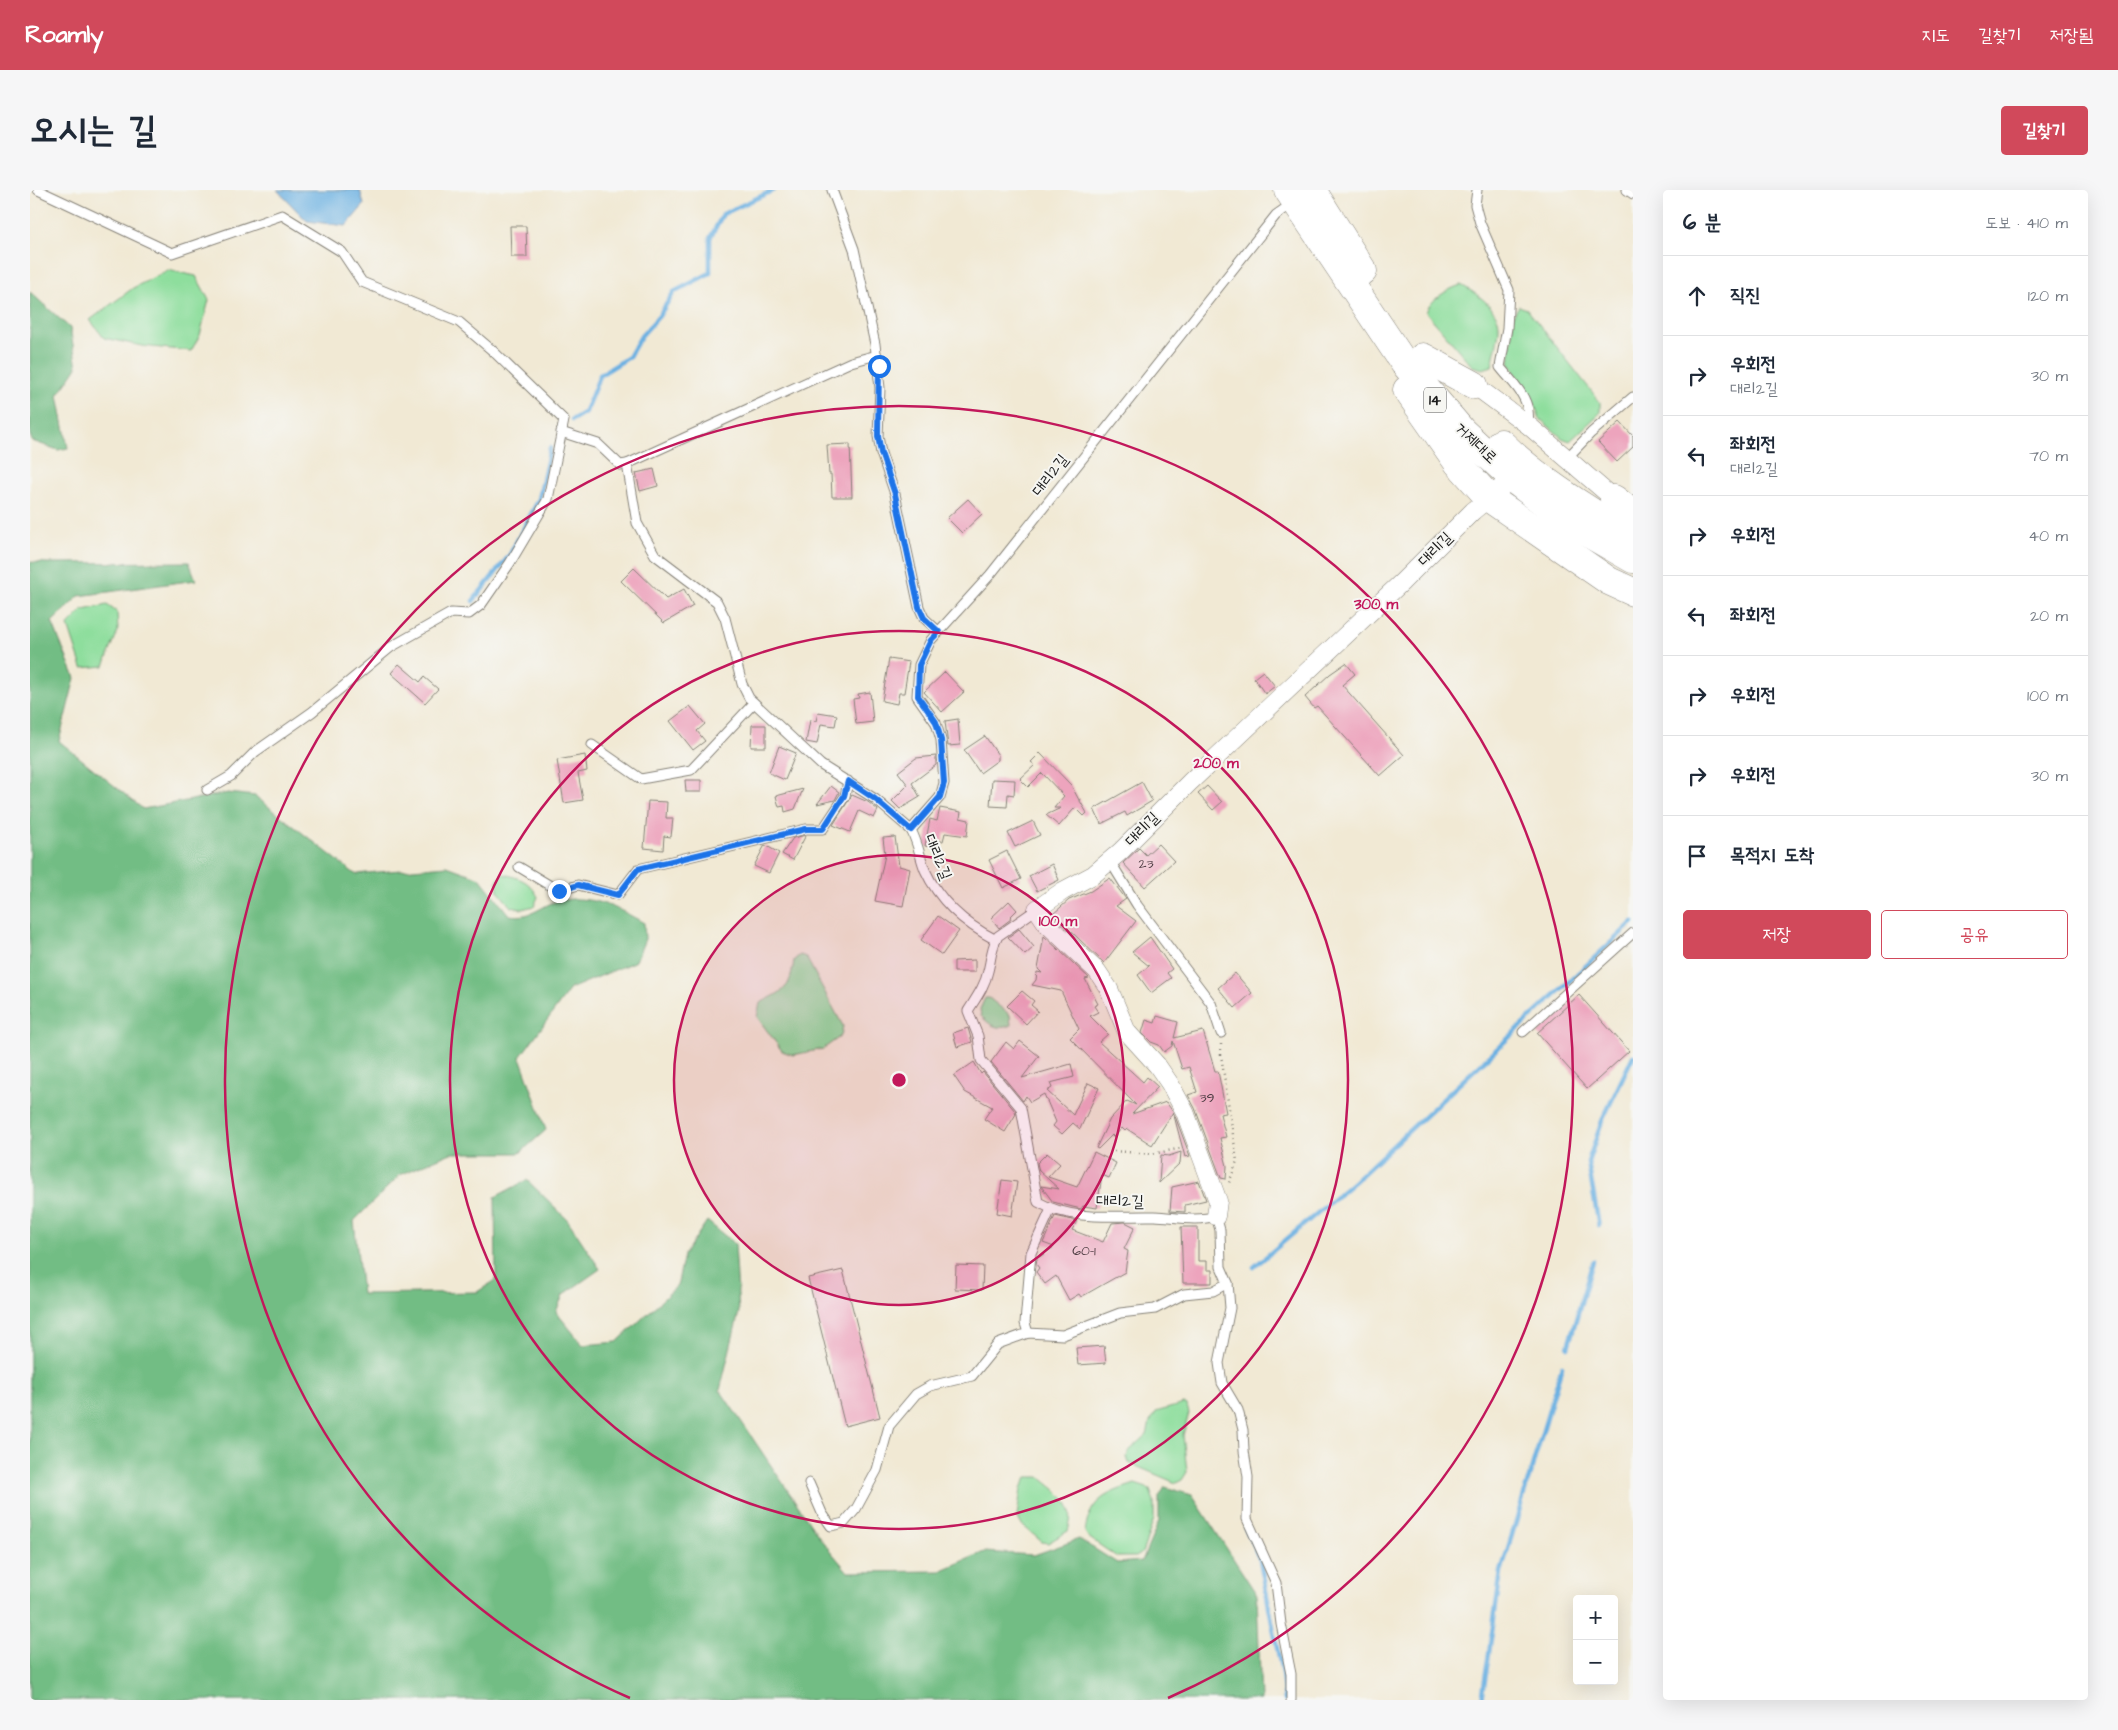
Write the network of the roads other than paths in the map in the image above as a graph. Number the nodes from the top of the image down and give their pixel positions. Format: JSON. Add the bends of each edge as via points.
{"nodes":[{"id":1,"x":38,"y":190,"type":"edge"},
{"id":2,"x":832,"y":190,"type":"edge"},
{"id":3,"x":1477,"y":190,"type":"edge"},
{"id":4,"x":1627,"y":190,"type":"edge"},
{"id":5,"x":1299,"y":194,"type":"edge"},
{"id":6,"x":1633,"y":194,"type":"edge"},
{"id":7,"x":1386,"y":338,"type":"junction"},
{"id":8,"x":877,"y":355,"type":"junction"},
{"id":9,"x":1423,"y":357,"type":"junction"},
{"id":10,"x":1474,"y":385,"type":"joint"},
{"id":11,"x":1633,"y":397,"type":"edge"},
{"id":12,"x":1528,"y":425,"type":"junction"},
{"id":13,"x":561,"y":432,"type":"junction"},
{"id":14,"x":1547,"y":440,"type":"junction"},
{"id":15,"x":1533,"y":456,"type":"dead end"},
{"id":16,"x":1568,"y":458,"type":"junction"},
{"id":17,"x":627,"y":464,"type":"junction"},
{"id":18,"x":1496,"y":492,"type":"junction"},
{"id":19,"x":1623,"y":506,"type":"edge"},
{"id":20,"x":1633,"y":538,"type":"edge"},
{"id":21,"x":1633,"y":559,"type":"edge"},
{"id":22,"x":1632,"y":595,"type":"edge"},
{"id":23,"x":939,"y":632,"type":"junction"},
{"id":24,"x":754,"y":703,"type":"junction"},
{"id":25,"x":592,"y":746,"type":"dead end"},
{"id":26,"x":848,"y":781,"type":"junction"},
{"id":27,"x":207,"y":790,"type":"dead end"},
{"id":28,"x":911,"y":830,"type":"junction"},
{"id":29,"x":1110,"y":861,"type":"junction"},
{"id":30,"x":519,"y":867,"type":"dead end"},
{"id":31,"x":1037,"y":909,"type":"junction"},
{"id":32,"x":1633,"y":933,"type":"edge"},
{"id":33,"x":996,"y":940,"type":"junction"},
{"id":34,"x":1523,"y":1032,"type":"dead end"},
{"id":35,"x":1221,"y":1033,"type":"road end"},
{"id":36,"x":1051,"y":1209,"type":"junction"},
{"id":37,"x":1217,"y":1209,"type":"junction"},
{"id":38,"x":1228,"y":1283,"type":"junction"},
{"id":39,"x":1028,"y":1333,"type":"junction"},
{"id":40,"x":809,"y":1483,"type":"dead end"},
{"id":41,"x":1291,"y":1700,"type":"edge"}],
"edges":[{"from":1,"to":13,"type":"lane","via":[[172,253],[282,215],[342,252],[362,282],[459,322],[564,420]]},
{"from":2,"to":8,"type":"lane","via":[[854,249]]},
{"from":3,"to":12,"type":"lane","via":[[1475,205],[1480,224],[1509,290],[1500,366],[1527,402]]},
{"from":4,"to":6,"type":"lane"},
{"from":5,"to":7,"type":"highway","name":"거제대로","number":"14"},
{"from":5,"to":9,"type":"highway","name":"거제대로","number":"14"},
{"from":5,"to":23,"type":"lane","name":"대리2길","via":[[1276,215],[990,575]]},
{"from":7,"to":18,"type":"highway","via":[[1398,376],[1411,398],[1458,463]]},
{"from":7,"to":21,"type":"highway","name":"거제대로","number":"14","via":[[1462,431],[1517,482],[1572,524]]},
{"from":8,"to":17,"type":"lane","via":[[851,362]]},
{"from":8,"to":23,"type":"lane","via":[[881,453],[895,494],[919,607],[924,618]]},
{"from":9,"to":10,"type":"highway"},
{"from":9,"to":20,"type":"highway","name":"거제대로","number":"14","via":[[1471,413],[1514,455],[1571,499]]},
{"from":10,"to":12,"type":"street"},
{"from":11,"to":16,"type":"lane"},
{"from":12,"to":14,"type":"street"},
{"from":13,"to":17,"type":"lane","via":[[598,444],[620,464]]},
{"from":13,"to":27,"type":"lane","via":[[548,499],[481,605],[469,614],[451,613],[391,647],[312,712],[255,752],[231,776]]},
{"from":14,"to":15,"type":"street"},
{"from":14,"to":16,"type":"street"},
{"from":16,"to":19,"type":"street"},
{"from":17,"to":24,"type":"lane","via":[[637,523],[655,555],[717,602],[725,618],[742,684]]},
{"from":18,"to":22,"type":"highway","via":[[1609,581]]},
{"from":18,"to":29,"type":"street","name":"대리1길"},
{"from":23,"to":28,"type":"lane","name":"대리2길","via":[[921,659],[918,696],[936,722],[941,740],[944,783],[940,797]]},
{"from":24,"to":25,"type":"lane","via":[[691,770],[641,779]]},
{"from":24,"to":26,"type":"lane","via":[[821,765]]},
{"from":26,"to":28,"type":"lane"},
{"from":26,"to":30,"type":"lane","via":[[844,796],[823,829],[806,829],[638,869],[618,895],[578,885],[559,891]]},
{"from":28,"to":33,"type":"lane","name":"대리2길","via":[[937,894],[950,908]]},
{"from":29,"to":31,"type":"street","name":"대리1길"},
{"from":29,"to":35,"type":"lane","via":[[1137,904],[1211,1003]]},
{"from":31,"to":33,"type":"lane"},
{"from":31,"to":37,"type":"street","via":[[1101,977],[1109,988],[1127,1032],[1170,1084],[1198,1145]]},
{"from":32,"to":34,"type":"lane"},
{"from":33,"to":36,"type":"lane","via":[[980,992],[968,1011],[978,1036],[981,1060],[1021,1108],[1038,1202]]},
{"from":36,"to":37,"type":"lane","name":"대리2길","via":[[1095,1216],[1203,1220]]},
{"from":36,"to":39,"type":"lane","via":[[1031,1253],[1025,1323]]},
{"from":37,"to":38,"type":"lane","via":[[1221,1266]]},
{"from":38,"to":39,"type":"lane","via":[[1213,1291],[1184,1294],[1155,1309],[1120,1313],[1063,1335]]},
{"from":38,"to":41,"type":"lane","via":[[1230,1308],[1219,1363],[1222,1383],[1238,1410],[1243,1430],[1248,1518],[1276,1583],[1280,1624],[1291,1674]]},
{"from":39,"to":40,"type":"lane","via":[[998,1344],[972,1376],[930,1386],[916,1394],[889,1426],[877,1470],[856,1509],[844,1523],[831,1526]]}]}
